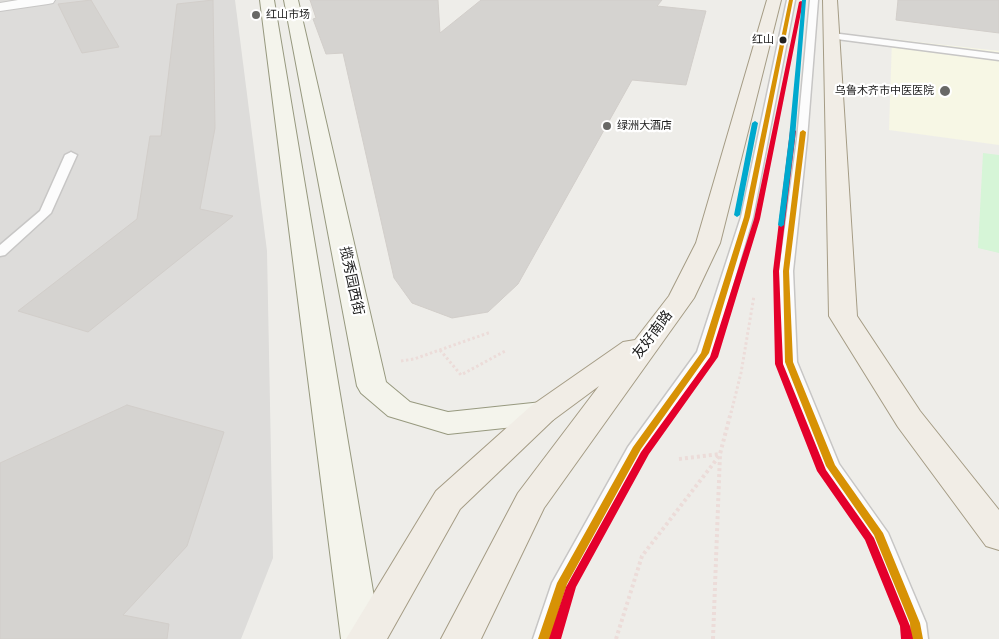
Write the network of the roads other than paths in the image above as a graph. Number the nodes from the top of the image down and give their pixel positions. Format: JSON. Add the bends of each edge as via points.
{"nodes":[{"id":1,"x":48,"y":0,"type":"edge"},
{"id":2,"x":266,"y":0,"type":"edge"},
{"id":3,"x":291,"y":0,"type":"edge"},
{"id":4,"x":774,"y":0,"type":"edge"},
{"id":5,"x":790,"y":0,"type":"edge"},
{"id":6,"x":814,"y":0,"type":"edge"},
{"id":7,"x":830,"y":0,"type":"edge"},
{"id":8,"x":0,"y":7,"type":"edge"},
{"id":9,"x":832,"y":36,"type":"junction"},
{"id":10,"x":999,"y":57,"type":"edge"},
{"id":11,"x":71,"y":155,"type":"dead end"},
{"id":12,"x":0,"y":252,"type":"edge"},
{"id":13,"x":653,"y":334,"type":"junction"},
{"id":14,"x":542,"y":413,"type":"junction"},
{"id":15,"x":999,"y":536,"type":"edge"},
{"id":16,"x":361,"y":639,"type":"edge"},
{"id":17,"x":366,"y":639,"type":"edge"},
{"id":18,"x":461,"y":639,"type":"edge"},
{"id":19,"x":544,"y":639,"type":"edge"},
{"id":20,"x":917,"y":639,"type":"edge"}],
"edges":[{"from":1,"to":8,"type":"street"},
{"from":2,"to":16,"type":"street"},
{"from":3,"to":14,"type":"street","name":"揽秀园西街","via":[[372,386],[399,409],[448,423]]},
{"from":4,"to":13,"type":"main road","name":"友好南路","via":[[708,243],[681,298]]},
{"from":5,"to":19,"type":"lane","via":[[747,217],[705,353],[637,447],[562,583]]},
{"from":6,"to":20,"type":"lane","via":[[786,271],[789,362],[831,466],[878,533],[915,623]]},
{"from":7,"to":9,"type":"main road"},
{"from":9,"to":10,"type":"lane"},
{"from":9,"to":15,"type":"main road","via":[[843,316],[909,419]]},
{"from":11,"to":12,"type":"lane","via":[[45,213]]},
{"from":13,"to":14,"type":"main road"},
{"from":13,"to":18,"type":"main road","name":"友好南路","via":[[530,502]]},
{"from":14,"to":17,"type":"main road","via":[[448,500]]}]}
